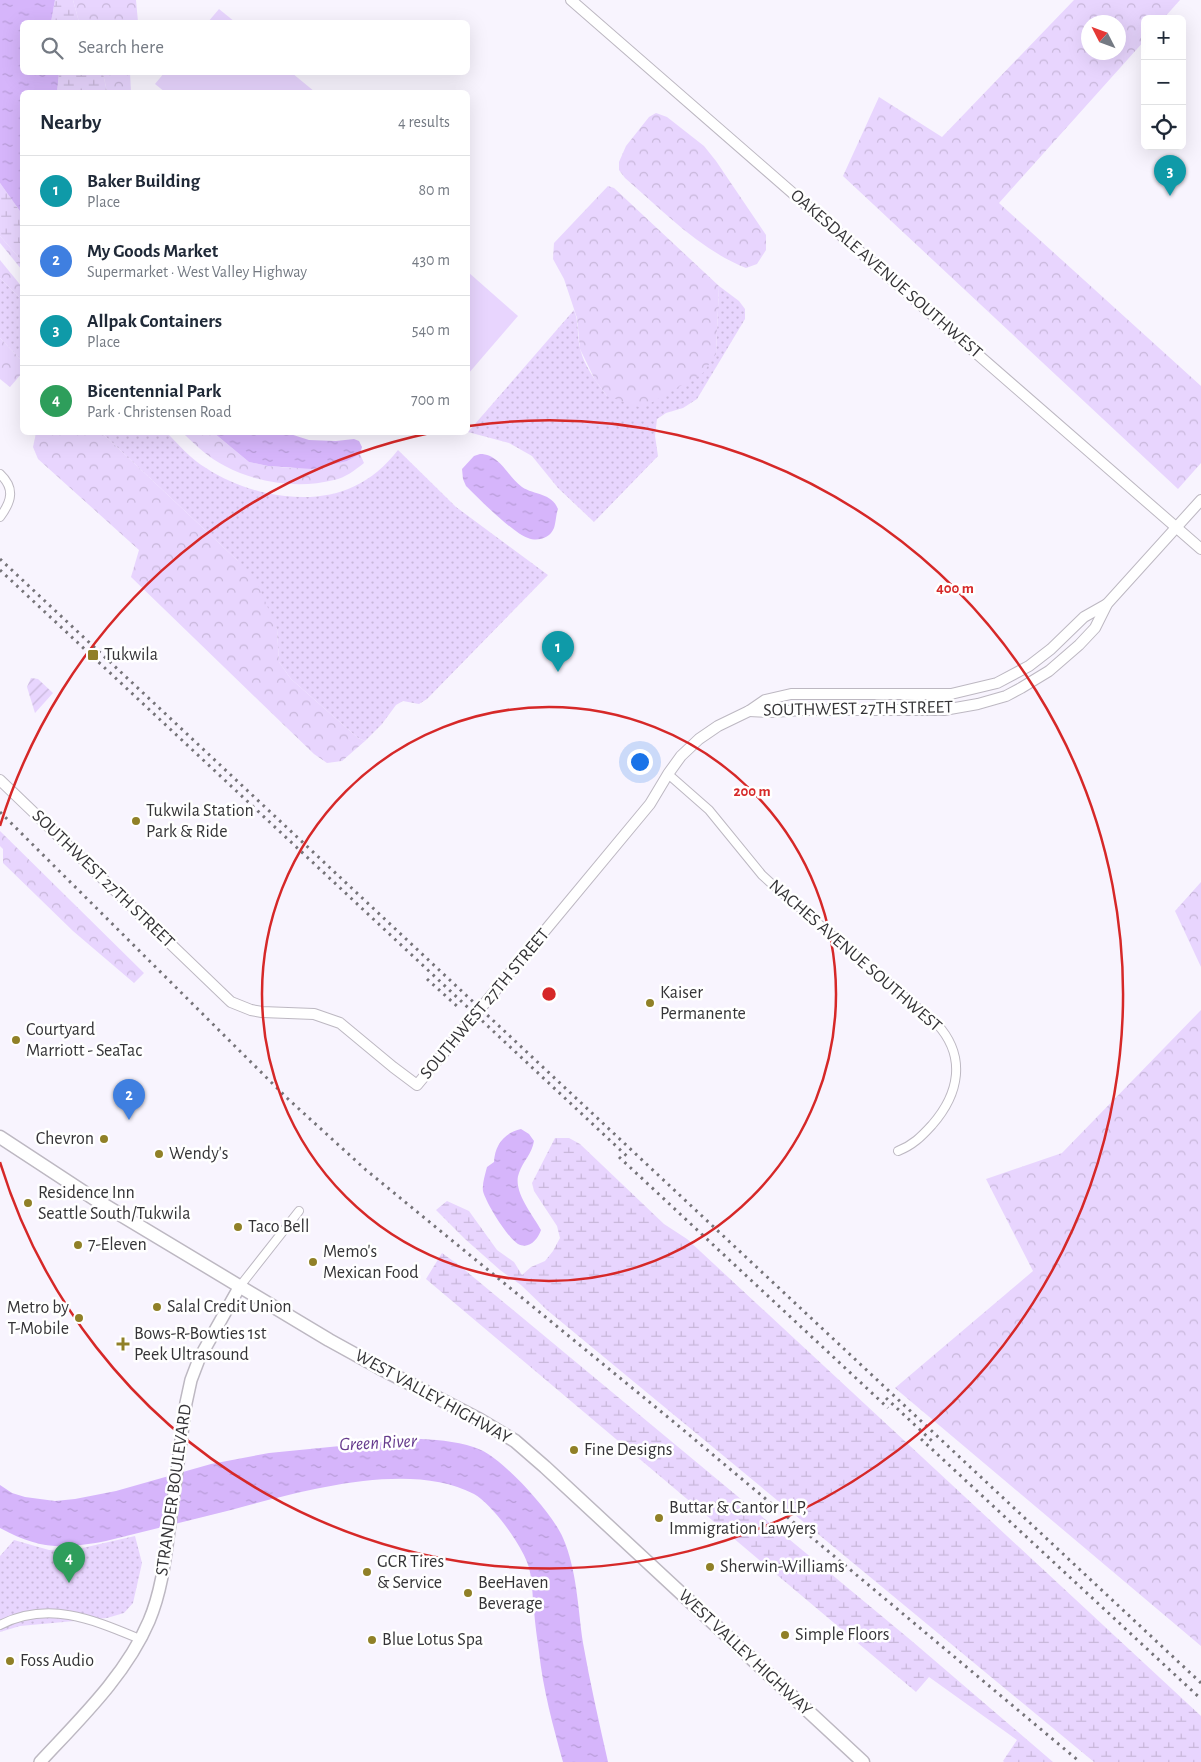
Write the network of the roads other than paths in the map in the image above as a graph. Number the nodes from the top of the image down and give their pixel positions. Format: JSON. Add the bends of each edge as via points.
{"nodes":[{"id":1,"x":571,"y":0,"type":"edge"},
{"id":2,"x":0,"y":474,"type":"edge"},
{"id":3,"x":1201,"y":500,"type":"edge"},
{"id":4,"x":0,"y":517,"type":"edge"},
{"id":5,"x":1177,"y":526,"type":"junction"},
{"id":6,"x":1201,"y":548,"type":"edge"},
{"id":7,"x":1107,"y":604,"type":"junction"},
{"id":8,"x":749,"y":711,"type":"junction"},
{"id":9,"x":668,"y":774,"type":"junction"},
{"id":10,"x":0,"y":780,"type":"edge"},
{"id":11,"x":0,"y":1137,"type":"edge"},
{"id":12,"x":898,"y":1151,"type":"dead end"},
{"id":13,"x":299,"y":1211,"type":"dead end"},
{"id":14,"x":240,"y":1286,"type":"junction"},
{"id":15,"x":0,"y":1625,"type":"edge"},
{"id":16,"x":140,"y":1639,"type":"junction"},
{"id":17,"x":40,"y":1762,"type":"edge"},
{"id":18,"x":863,"y":1762,"type":"edge"}],
"edges":[{"from":1,"to":5,"type":"street","name":"OAKESDALE AVENUE SOUTHWEST"},
{"from":2,"to":4,"type":"street","via":[[8,482],[11,493]]},
{"from":3,"to":5,"type":"street","name":"SOUTHWEST 27TH STREET"},
{"from":5,"to":6,"type":"street","name":"OAKESDALE AVENUE SOUTHWEST"},
{"from":5,"to":7,"type":"street","name":"SOUTHWEST 27TH STREET"},
{"from":7,"to":8,"type":"street","name":"SOUTHWEST 27TH STREET","via":[[1084,617],[1029,666],[997,683],[951,694],[791,694],[766,700]]},
{"from":7,"to":8,"type":"street","name":"SOUTHWEST 27TH STREET","via":[[1095,628],[1063,660],[1021,688],[992,700],[944,710]]},
{"from":8,"to":9,"type":"street","name":"SOUTHWEST 27TH STREET","via":[[718,726],[699,740],[681,756]]},
{"from":9,"to":10,"type":"street","name":"SOUTHWEST 27TH STREET","via":[[650,804],[418,1085],[340,1023],[314,1014],[262,1012],[231,1002]]},
{"from":9,"to":12,"type":"street","name":"NACHES AVENUE SOUTHWEST","via":[[709,810],[762,875],[946,1034],[956,1064],[952,1096],[920,1140]]},
{"from":11,"to":14,"type":"main road","name":"WEST VALLEY HIGHWAY","via":[[96,1200]]},
{"from":13,"to":14,"type":"street","name":"STRANDER BOULEVARD"},
{"from":14,"to":16,"type":"main road","name":"STRANDER BOULEVARD","via":[[199,1359],[191,1380],[166,1557],[156,1602]]},
{"from":14,"to":18,"type":"main road","name":"WEST VALLEY HIGHWAY","via":[[362,1358],[516,1441]]},
{"from":15,"to":16,"type":"street","via":[[19,1617],[64,1613],[96,1621]]},
{"from":16,"to":17,"type":"main road","name":"STRANDER BOULEVARD","via":[[108,1686]]}]}
